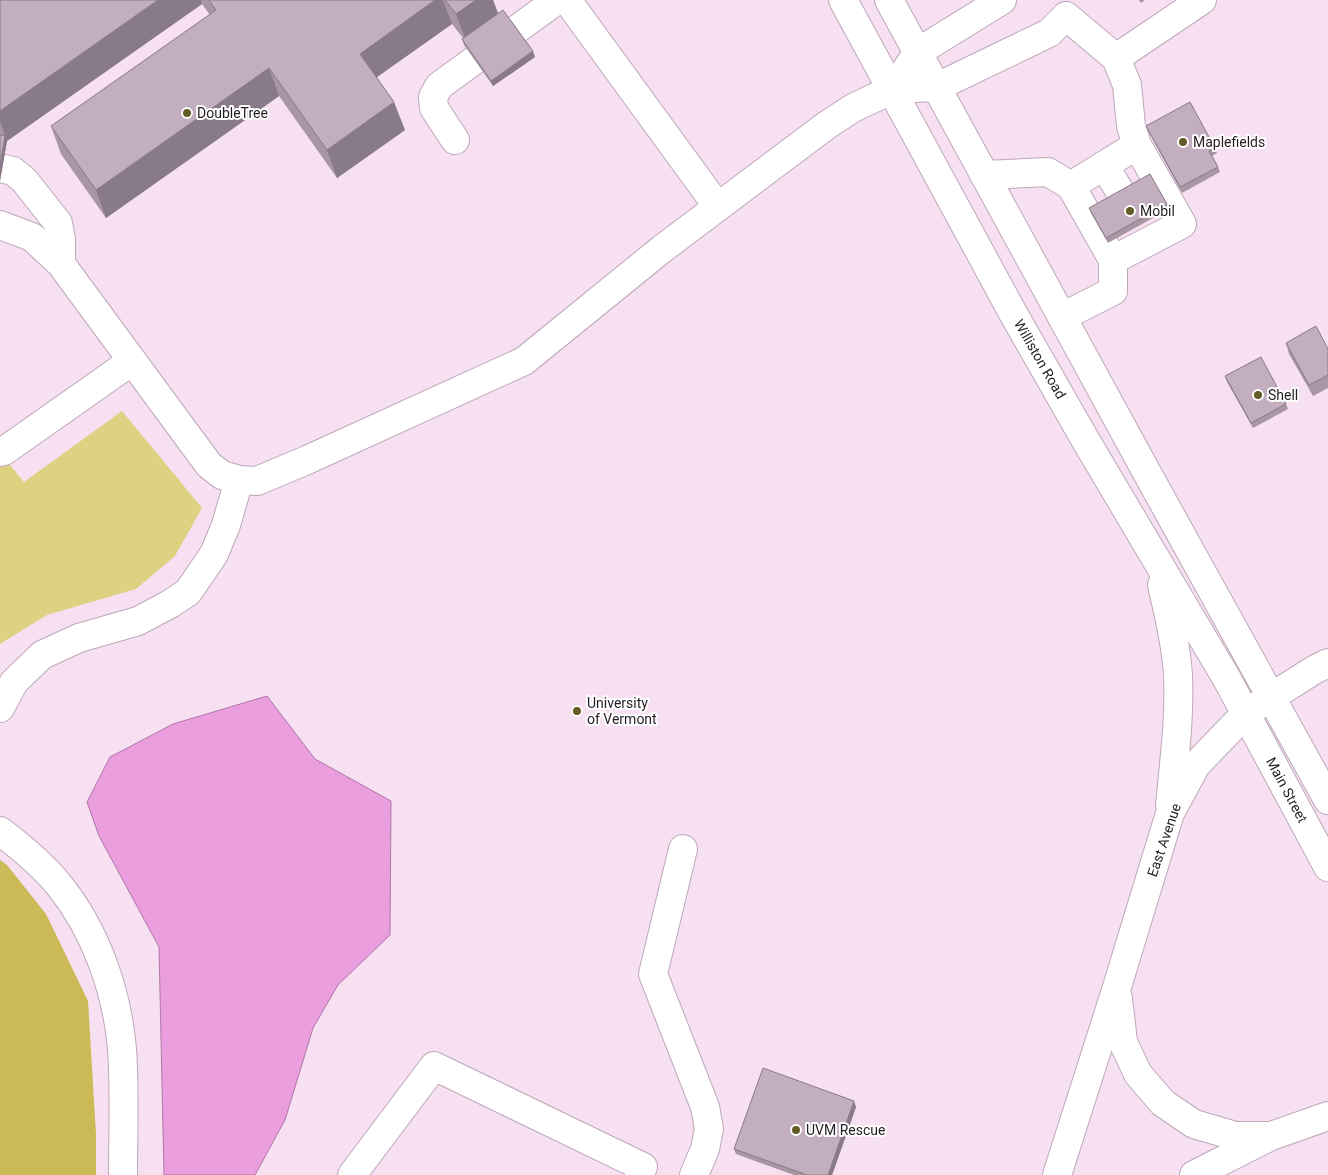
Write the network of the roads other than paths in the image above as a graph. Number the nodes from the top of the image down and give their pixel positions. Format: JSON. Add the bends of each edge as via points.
{"nodes":[{"id":1,"x":557,"y":0,"type":"edge"},
{"id":2,"x":566,"y":0,"type":"edge"},
{"id":3,"x":843,"y":0,"type":"edge"},
{"id":4,"x":888,"y":0,"type":"edge"},
{"id":5,"x":1002,"y":0,"type":"edge"},
{"id":6,"x":1202,"y":0,"type":"edge"},
{"id":7,"x":918,"y":52,"type":"junction"},
{"id":8,"x":1116,"y":58,"type":"junction"},
{"id":9,"x":936,"y":87,"type":"junction"},
{"id":10,"x":892,"y":90,"type":"junction"},
{"id":11,"x":455,"y":140,"type":"dead end"},
{"id":12,"x":1137,"y":146,"type":"junction"},
{"id":13,"x":1104,"y":164,"type":"junction"},
{"id":14,"x":0,"y":168,"type":"edge"},
{"id":15,"x":984,"y":175,"type":"junction"},
{"id":16,"x":1071,"y":186,"type":"junction"},
{"id":17,"x":1122,"y":195,"type":"edge"},
{"id":18,"x":718,"y":207,"type":"junction"},
{"id":19,"x":0,"y":225,"type":"edge"},
{"id":20,"x":1113,"y":260,"type":"junction"},
{"id":21,"x":61,"y":264,"type":"junction"},
{"id":22,"x":1062,"y":317,"type":"junction"},
{"id":23,"x":132,"y":361,"type":"junction"},
{"id":24,"x":0,"y":452,"type":"edge"},
{"id":25,"x":239,"y":480,"type":"junction"},
{"id":26,"x":1157,"y":561,"type":"junction"},
{"id":27,"x":1328,"y":663,"type":"edge"},
{"id":28,"x":1271,"y":696,"type":"junction"},
{"id":29,"x":0,"y":708,"type":"edge"},
{"id":30,"x":1246,"y":713,"type":"junction"},
{"id":31,"x":1328,"y":800,"type":"edge"},
{"id":32,"x":1170,"y":813,"type":"junction"},
{"id":33,"x":0,"y":831,"type":"edge"},
{"id":34,"x":683,"y":849,"type":"dead end"},
{"id":35,"x":1328,"y":867,"type":"edge"},
{"id":36,"x":1117,"y":987,"type":"junction"},
{"id":37,"x":1328,"y":1116,"type":"edge"},
{"id":38,"x":1271,"y":1136,"type":"junction"},
{"id":39,"x":123,"y":1175,"type":"edge"},
{"id":40,"x":352,"y":1175,"type":"edge"},
{"id":41,"x":639,"y":1175,"type":"edge"},
{"id":42,"x":694,"y":1175,"type":"edge"},
{"id":43,"x":1057,"y":1175,"type":"edge"},
{"id":44,"x":1194,"y":1175,"type":"edge"}],
"edges":[{"from":1,"to":11,"type":"main road","via":[[439,86],[433,97],[434,108]]},
{"from":2,"to":18,"type":"main road"},
{"from":3,"to":10,"type":"main road","name":"Williston Road"},
{"from":4,"to":7,"type":"main road"},
{"from":5,"to":7,"type":"main road"},
{"from":6,"to":8,"type":"main road"},
{"from":7,"to":9,"type":"main road"},
{"from":7,"to":10,"type":"main road"},
{"from":8,"to":9,"type":"main road","via":[[1066,16],[1050,33]]},
{"from":8,"to":12,"type":"main road","via":[[1127,85],[1131,126]]},
{"from":9,"to":10,"type":"main road"},
{"from":9,"to":15,"type":"main road"},
{"from":10,"to":18,"type":"main road","via":[[853,108],[827,125]]},
{"from":10,"to":26,"type":"main road","name":"Williston Road","via":[[1019,324]]},
{"from":12,"to":13,"type":"main road"},
{"from":12,"to":20,"type":"main road","via":[[1182,224],[1143,234]]},
{"from":13,"to":16,"type":"main road"},
{"from":13,"to":17,"type":"main road"},
{"from":14,"to":21,"type":"main road","via":[[13,170],[24,180],[58,223]]},
{"from":15,"to":16,"type":"main road","via":[[1048,172]]},
{"from":15,"to":22,"type":"main road"},
{"from":16,"to":20,"type":"main road"},
{"from":18,"to":25,"type":"main road","via":[[524,361],[308,460],[257,481]]},
{"from":19,"to":21,"type":"main road","via":[[32,237]]},
{"from":20,"to":22,"type":"main road","via":[[1113,291]]},
{"from":21,"to":23,"type":"main road"},
{"from":22,"to":28,"type":"main road"},
{"from":23,"to":24,"type":"main road"},
{"from":23,"to":25,"type":"main road","via":[[209,465],[222,475]]},
{"from":25,"to":29,"type":"main road","via":[[214,554],[188,592],[138,621],[79,638],[42,655],[14,682]]},
{"from":26,"to":30,"type":"main road","name":"Williston Road"},
{"from":26,"to":32,"type":"main road","via":[[1178,674]]},
{"from":27,"to":28,"type":"main road","name":"East Avenue"},
{"from":28,"to":30,"type":"main road","name":"East Avenue"},
{"from":28,"to":31,"type":"main road"},
{"from":30,"to":32,"type":"main road","name":"East Avenue","via":[[1196,764]]},
{"from":30,"to":35,"type":"main road","name":"Main Street"},
{"from":32,"to":36,"type":"main road","name":"East Avenue"},
{"from":33,"to":39,"type":"main road","via":[[28,853],[59,885],[87,928],[107,973],[122,1050]]},
{"from":34,"to":42,"type":"main road","via":[[653,974],[705,1107],[709,1129]]},
{"from":36,"to":38,"type":"main road","name":"East Avenue","via":[[1123,1042],[1138,1074],[1163,1103],[1194,1124],[1235,1136]]},
{"from":36,"to":43,"type":"main road","name":"East Avenue"},
{"from":37,"to":38,"type":"main road","name":"East Avenue"},
{"from":38,"to":44,"type":"main road","name":"East Avenue"},
{"from":40,"to":41,"type":"main road","via":[[434,1066],[643,1167]]}]}
